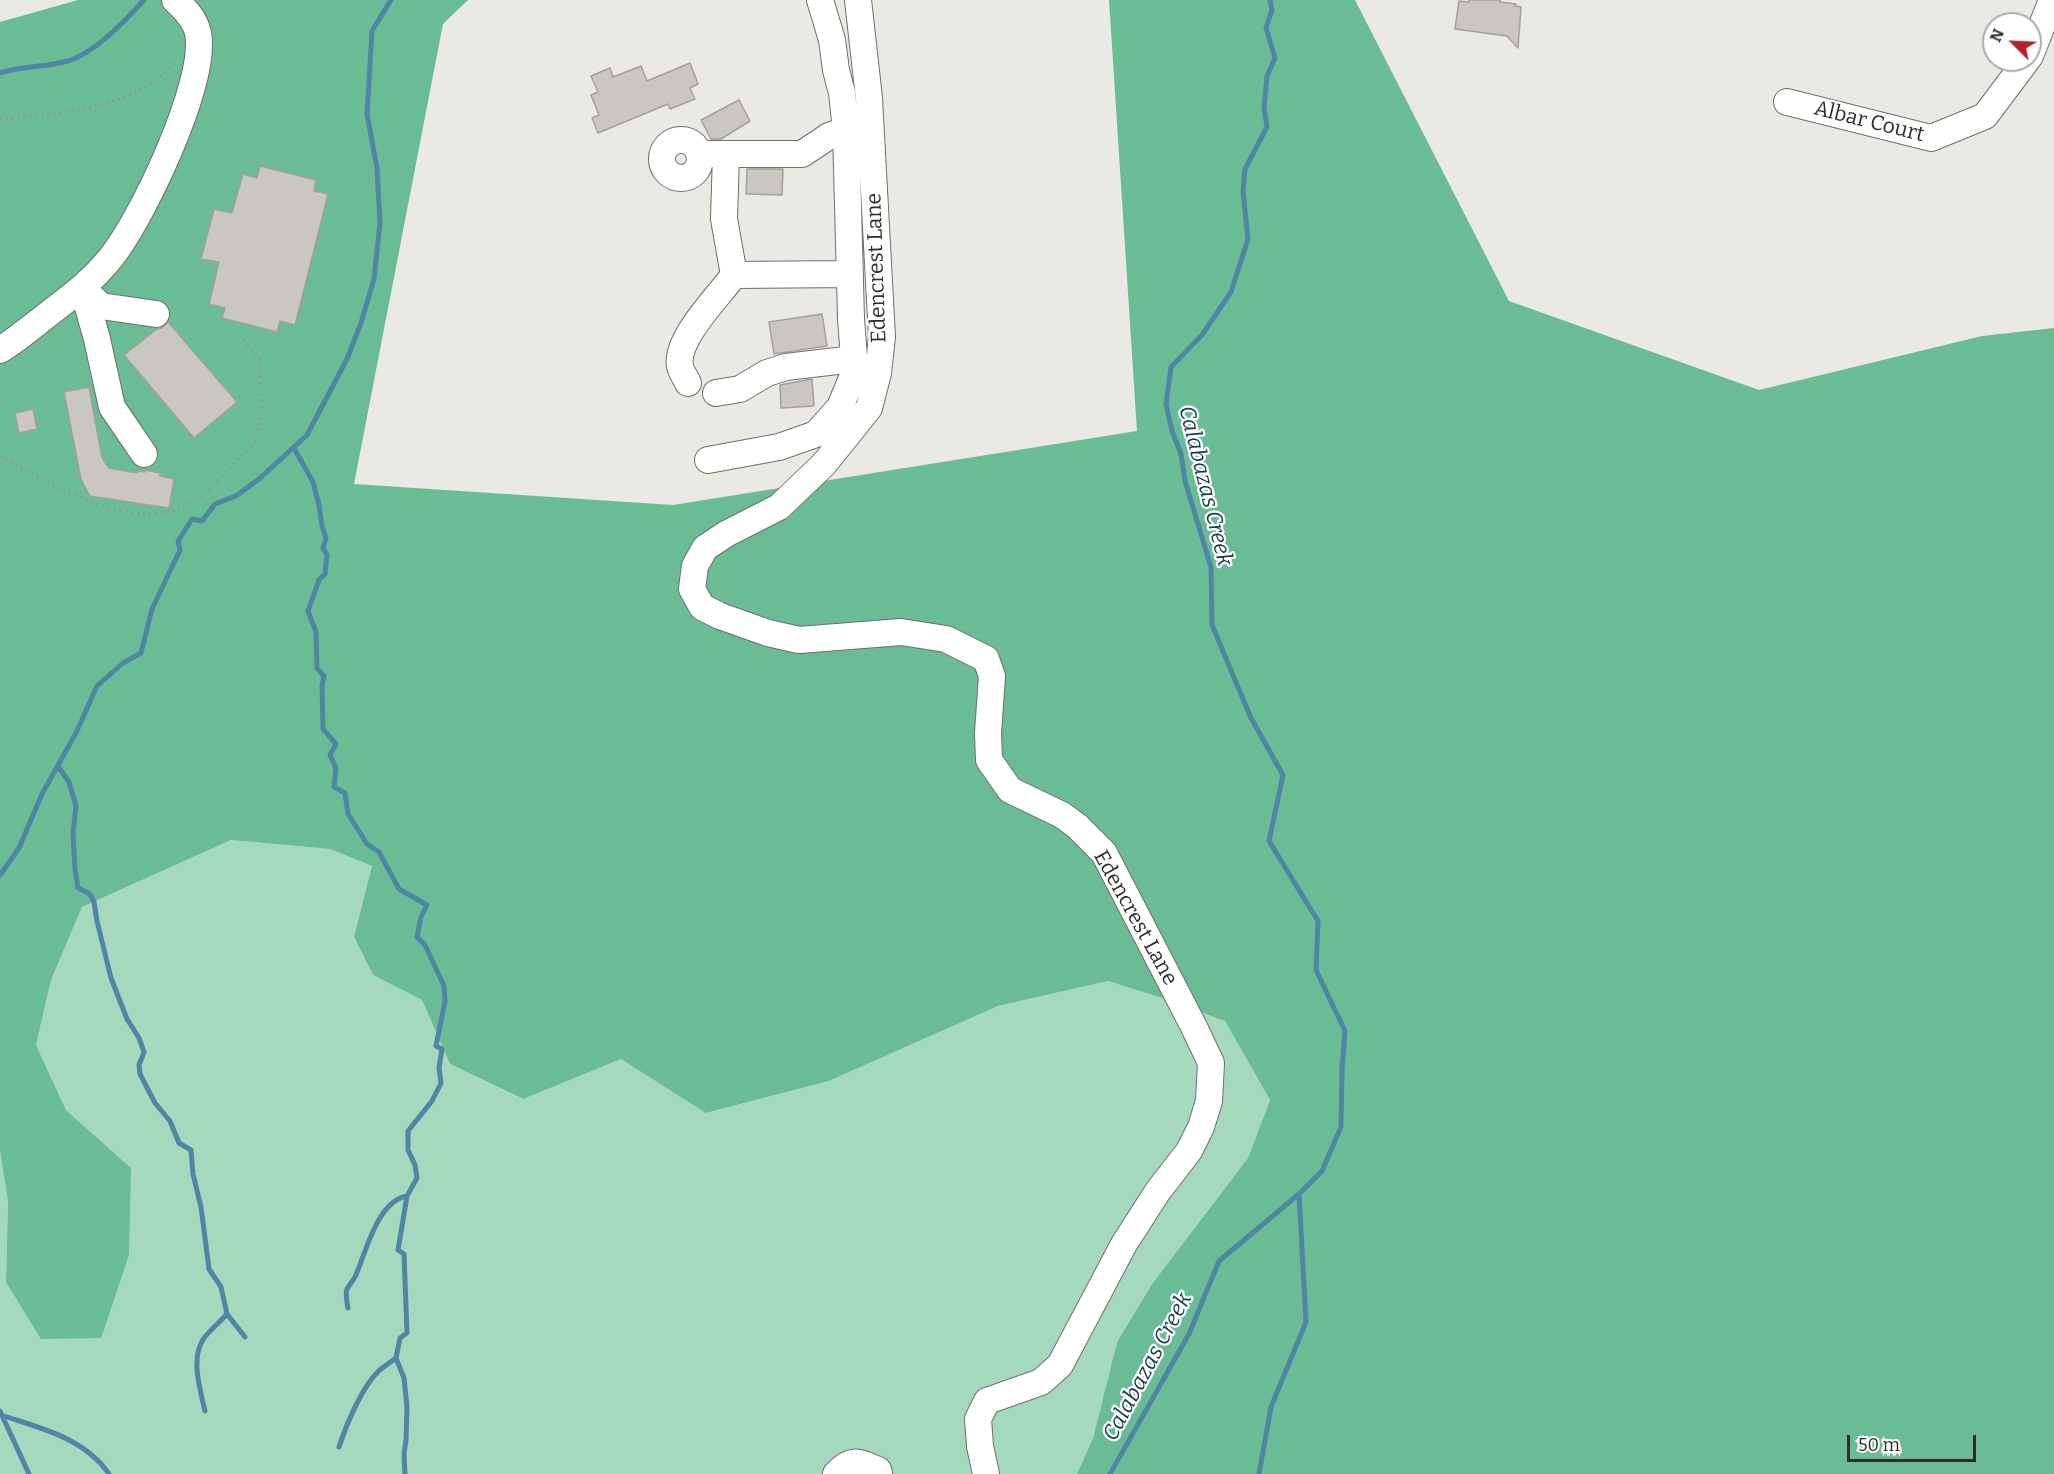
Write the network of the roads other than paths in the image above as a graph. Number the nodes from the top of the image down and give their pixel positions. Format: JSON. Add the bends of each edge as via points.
{"nodes":[{"id":1,"x":175,"y":0,"type":"edge"},
{"id":2,"x":820,"y":0,"type":"edge"},
{"id":3,"x":858,"y":0,"type":"edge"},
{"id":4,"x":2052,"y":0,"type":"edge"},
{"id":5,"x":2042,"y":25,"type":"edge"},
{"id":6,"x":2018,"y":72,"type":"edge"},
{"id":7,"x":1787,"y":102,"type":"dead end"},
{"id":8,"x":846,"y":130,"type":"junction"},
{"id":9,"x":699,"y":154,"type":"dead end"},
{"id":10,"x":726,"y":154,"type":"junction"},
{"id":11,"x":850,"y":274,"type":"junction"},
{"id":12,"x":734,"y":275,"type":"junction"},
{"id":13,"x":83,"y":289,"type":"junction"},
{"id":14,"x":156,"y":314,"type":"dead end"},
{"id":15,"x":0,"y":350,"type":"edge"},
{"id":16,"x":854,"y":359,"type":"junction"},
{"id":17,"x":688,"y":383,"type":"dead end"},
{"id":18,"x":716,"y":393,"type":"dead end"},
{"id":19,"x":144,"y":454,"type":"dead end"},
{"id":20,"x":708,"y":460,"type":"dead end"},
{"id":21,"x":836,"y":1474,"type":"edge"},
{"id":22,"x":879,"y":1474,"type":"edge"},
{"id":23,"x":986,"y":1474,"type":"edge"}],
"edges":[{"from":1,"to":13,"type":"street","via":[[187,10],[198,34],[197,66],[178,130],[135,222]]},
{"from":2,"to":8,"type":"street","via":[[832,40]]},
{"from":3,"to":23,"type":"street","name":"Edencrest Lane","via":[[869,99],[882,337],[869,408],[824,464],[779,507],[705,548],[695,566],[692,589],[702,607],[768,633],[799,640],[901,632],[946,639],[986,659],[992,676],[989,760],[1010,790],[1062,815],[1104,853],[1211,1063],[1209,1101],[1190,1151],[1124,1244],[1060,1365],[1041,1382],[987,1401],[978,1419]]},
{"from":4,"to":5,"type":"street"},
{"from":6,"to":7,"type":"street","name":"Albar Court","via":[[1985,116],[1931,138]]},
{"from":8,"to":10,"type":"street","via":[[802,153]]},
{"from":8,"to":11,"type":"street"},
{"from":9,"to":10,"type":"street"},
{"from":10,"to":12,"type":"street","via":[[724,219]]},
{"from":11,"to":12,"type":"street"},
{"from":11,"to":16,"type":"street"},
{"from":12,"to":17,"type":"street","via":[[702,315],[681,350],[680,366]]},
{"from":13,"to":14,"type":"street","via":[[100,306]]},
{"from":13,"to":15,"type":"street"},
{"from":13,"to":19,"type":"street","via":[[112,407]]},
{"from":16,"to":18,"type":"street","via":[[786,367],[766,373],[740,389]]},
{"from":16,"to":20,"type":"street","via":[[855,371],[840,407],[816,434],[779,447]]},
{"from":21,"to":22,"type":"street","via":[[844,1464],[859,1462]]}]}
